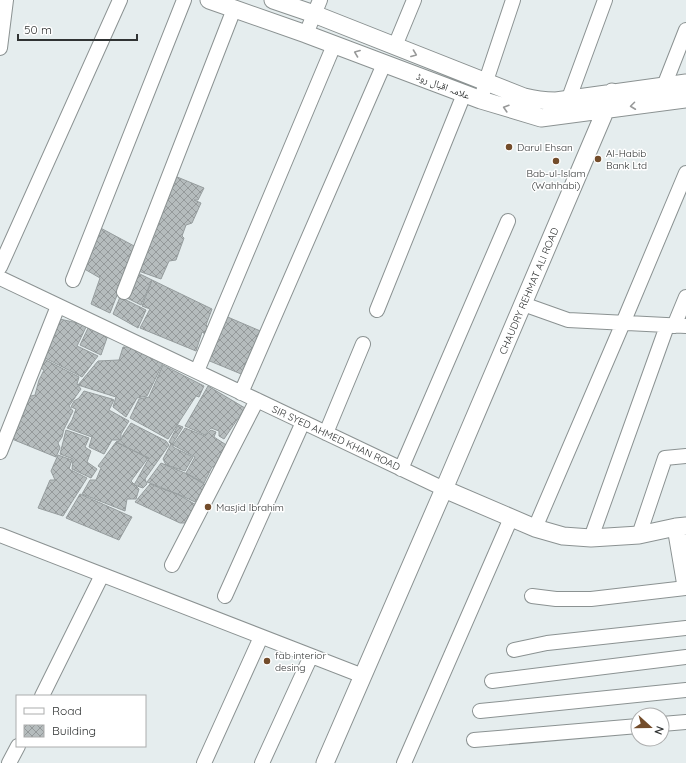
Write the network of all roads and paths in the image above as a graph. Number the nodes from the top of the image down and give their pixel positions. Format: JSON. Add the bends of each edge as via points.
{"nodes":[{"id":1,"x":6,"y":0,"type":"edge"},
{"id":2,"x":120,"y":0,"type":"edge"},
{"id":3,"x":184,"y":0,"type":"edge"},
{"id":4,"x":209,"y":0,"type":"edge"},
{"id":5,"x":273,"y":0,"type":"edge"},
{"id":6,"x":414,"y":0,"type":"edge"},
{"id":7,"x":513,"y":0,"type":"edge"},
{"id":8,"x":604,"y":0,"type":"edge"},
{"id":9,"x":317,"y":7,"type":"edge"},
{"id":10,"x":234,"y":9,"type":"junction"},
{"id":11,"x":686,"y":30,"type":"edge"},
{"id":12,"x":306,"y":34,"type":"junction"},
{"id":13,"x":334,"y":44,"type":"junction"},
{"id":14,"x":395,"y":46,"type":"junction"},
{"id":15,"x":0,"y":48,"type":"edge"},
{"id":16,"x":384,"y":64,"type":"junction"},
{"id":17,"x":486,"y":81,"type":"junction"},
{"id":18,"x":686,"y":82,"type":"edge"},
{"id":19,"x":664,"y":86,"type":"junction"},
{"id":20,"x":612,"y":92,"type":"junction"},
{"id":21,"x":464,"y":94,"type":"junction"},
{"id":22,"x":569,"y":98,"type":"junction"},
{"id":23,"x":686,"y":99,"type":"edge"},
{"id":24,"x":482,"y":100,"type":"junction"},
{"id":25,"x":660,"y":103,"type":"junction"},
{"id":26,"x":606,"y":109,"type":"junction"},
{"id":27,"x":562,"y":115,"type":"junction"},
{"id":28,"x":686,"y":173,"type":"edge"},
{"id":29,"x":508,"y":221,"type":"dead end"},
{"id":30,"x":0,"y":267,"type":"edge"},
{"id":31,"x":0,"y":278,"type":"edge"},
{"id":32,"x":73,"y":280,"type":"dead end"},
{"id":33,"x":124,"y":292,"type":"dead end"},
{"id":34,"x":686,"y":297,"type":"edge"},
{"id":35,"x":523,"y":304,"type":"junction"},
{"id":36,"x":58,"y":306,"type":"junction"},
{"id":37,"x":377,"y":310,"type":"dead end"},
{"id":38,"x":624,"y":323,"type":"junction"},
{"id":39,"x":676,"y":326,"type":"edge"},
{"id":40,"x":363,"y":344,"type":"dead end"},
{"id":41,"x":197,"y":371,"type":"junction"},
{"id":42,"x":241,"y":393,"type":"junction"},
{"id":43,"x":257,"y":400,"type":"junction"},
{"id":44,"x":303,"y":422,"type":"junction"},
{"id":45,"x":326,"y":433,"type":"junction"},
{"id":46,"x":0,"y":452,"type":"edge"},
{"id":47,"x":686,"y":456,"type":"edge"},
{"id":48,"x":401,"y":469,"type":"junction"},
{"id":49,"x":444,"y":489,"type":"junction"},
{"id":50,"x":511,"y":518,"type":"junction"},
{"id":51,"x":681,"y":527,"type":"edge"},
{"id":52,"x":535,"y":528,"type":"junction"},
{"id":53,"x":0,"y":535,"type":"edge"},
{"id":54,"x":639,"y":535,"type":"junction"},
{"id":55,"x":591,"y":538,"type":"junction"},
{"id":56,"x":172,"y":565,"type":"dead end"},
{"id":57,"x":102,"y":575,"type":"junction"},
{"id":58,"x":686,"y":587,"type":"edge"},
{"id":59,"x":225,"y":596,"type":"dead end"},
{"id":60,"x":532,"y":596,"type":"dead end"},
{"id":61,"x":686,"y":628,"type":"edge"},
{"id":62,"x":261,"y":637,"type":"junction"},
{"id":63,"x":514,"y":650,"type":"dead end"},
{"id":64,"x":311,"y":656,"type":"junction"},
{"id":65,"x":686,"y":657,"type":"edge"},
{"id":66,"x":363,"y":676,"type":"junction"},
{"id":67,"x":492,"y":681,"type":"dead end"},
{"id":68,"x":686,"y":690,"type":"edge"},
{"id":69,"x":42,"y":695,"type":"edge"},
{"id":70,"x":480,"y":711,"type":"dead end"},
{"id":71,"x":686,"y":722,"type":"edge"},
{"id":72,"x":670,"y":723,"type":"edge"},
{"id":73,"x":630,"y":727,"type":"edge"},
{"id":74,"x":474,"y":740,"type":"dead end"},
{"id":75,"x":17,"y":747,"type":"edge"},
{"id":76,"x":9,"y":763,"type":"edge"},
{"id":77,"x":204,"y":763,"type":"edge"},
{"id":78,"x":262,"y":763,"type":"edge"},
{"id":79,"x":325,"y":763,"type":"edge"},
{"id":80,"x":404,"y":763,"type":"edge"}],
"edges":[{"from":1,"to":15,"type":"street"},
{"from":2,"to":30,"type":"street"},
{"from":3,"to":32,"type":"street"},
{"from":4,"to":10,"type":"street","name":"علامہ اقبال روڈ"},
{"from":5,"to":9,"type":"street","name":"علامہ اقبال روڈ"},
{"from":6,"to":14,"type":"street"},
{"from":7,"to":17,"type":"street"},
{"from":8,"to":22,"type":"street"},
{"from":9,"to":12,"type":"street"},
{"from":9,"to":14,"type":"street","name":"علامہ اقبال روڈ"},
{"from":10,"to":12,"type":"street","name":"علامہ اقبال روڈ"},
{"from":10,"to":33,"type":"street"},
{"from":11,"to":19,"type":"street"},
{"from":12,"to":13,"type":"street","name":"علامہ اقبال روڈ"},
{"from":16,"to":13,"type":"street","name":"علامہ اقبال روڈ","one_way":true},
{"from":13,"to":41,"type":"street"},
{"from":14,"to":17,"type":"street","name":"علامہ اقبال روڈ","one_way":true},
{"from":16,"to":21,"type":"street","name":"علامہ اقبال روڈ"},
{"from":16,"to":42,"type":"street"},
{"from":17,"to":22,"type":"street","name":"علامہ اقبال روڈ","via":[[536,100]]},
{"from":17,"to":24,"type":"street"},
{"from":18,"to":19,"type":"street","name":"علامہ اقبال روڈ"},
{"from":19,"to":20,"type":"street","name":"علامہ اقبال روڈ"},
{"from":19,"to":25,"type":"street"},
{"from":20,"to":22,"type":"street","name":"علامہ اقبال روڈ"},
{"from":20,"to":26,"type":"street","name":"CHAUDRY REHMAT ALI ROAD"},
{"from":21,"to":24,"type":"street","name":"علامہ اقبال روڈ"},
{"from":21,"to":37,"type":"street"},
{"from":22,"to":27,"type":"street"},
{"from":23,"to":25,"type":"street","name":"علامہ اقبال روڈ"},
{"from":27,"to":24,"type":"street","name":"علامہ اقبال روڈ","one_way":true,"via":[[540,118]]},
{"from":25,"to":26,"type":"street","name":"علامہ اقبال روڈ","one_way":true},
{"from":26,"to":27,"type":"street","name":"علامہ اقبال روڈ"},
{"from":26,"to":35,"type":"street","name":"CHAUDRY REHMAT ALI ROAD"},
{"from":28,"to":38,"type":"street"},
{"from":29,"to":48,"type":"street"},
{"from":31,"to":36,"type":"street","name":"SIR SYED AHMED KHAN ROAD"},
{"from":34,"to":39,"type":"street"},
{"from":35,"to":38,"type":"street","via":[[568,320]]},
{"from":35,"to":49,"type":"street","name":"CHAUDRY REHMAT ALI ROAD"},
{"from":36,"to":41,"type":"street","name":"SIR SYED AHMED KHAN ROAD"},
{"from":36,"to":46,"type":"street"},
{"from":38,"to":39,"type":"street"},
{"from":38,"to":52,"type":"street"},
{"from":39,"to":55,"type":"street"},
{"from":40,"to":45,"type":"street"},
{"from":41,"to":42,"type":"street","name":"SIR SYED AHMED KHAN ROAD"},
{"from":42,"to":43,"type":"street","name":"SIR SYED AHMED KHAN ROAD"},
{"from":43,"to":44,"type":"street","name":"SIR SYED AHMED KHAN ROAD"},
{"from":43,"to":56,"type":"street"},
{"from":44,"to":45,"type":"street","name":"SIR SYED AHMED KHAN ROAD"},
{"from":44,"to":59,"type":"street"},
{"from":45,"to":48,"type":"street","name":"SIR SYED AHMED KHAN ROAD"},
{"from":47,"to":54,"type":"street","via":[[665,458]]},
{"from":48,"to":49,"type":"street","name":"SIR SYED AHMED KHAN ROAD"},
{"from":49,"to":50,"type":"street","name":"SIR SYED AHMED KHAN ROAD"},
{"from":49,"to":66,"type":"street","name":"CHAUDRY REHMAT ALI ROAD"},
{"from":50,"to":52,"type":"street","name":"SIR SYED AHMED KHAN ROAD"},
{"from":50,"to":80,"type":"street"},
{"from":51,"to":54,"type":"street","name":"SIR SYED AHMED KHAN ROAD"},
{"from":51,"to":58,"type":"street"},
{"from":52,"to":55,"type":"street","name":"SIR SYED AHMED KHAN ROAD","via":[[563,536]]},
{"from":53,"to":57,"type":"street"},
{"from":54,"to":55,"type":"street","name":"SIR SYED AHMED KHAN ROAD"},
{"from":57,"to":62,"type":"street"},
{"from":57,"to":69,"type":"street"},
{"from":58,"to":60,"type":"street","via":[[591,599]]},
{"from":61,"to":63,"type":"street","via":[[547,643]]},
{"from":62,"to":64,"type":"street"},
{"from":62,"to":77,"type":"street"},
{"from":64,"to":66,"type":"street"},
{"from":64,"to":78,"type":"street"},
{"from":65,"to":67,"type":"street"},
{"from":66,"to":79,"type":"street","name":"CHAUDRY REHMAT ALI ROAD"},
{"from":68,"to":70,"type":"street"},
{"from":71,"to":72,"type":"street"},
{"from":73,"to":74,"type":"street"},
{"from":75,"to":76,"type":"street"}]}
